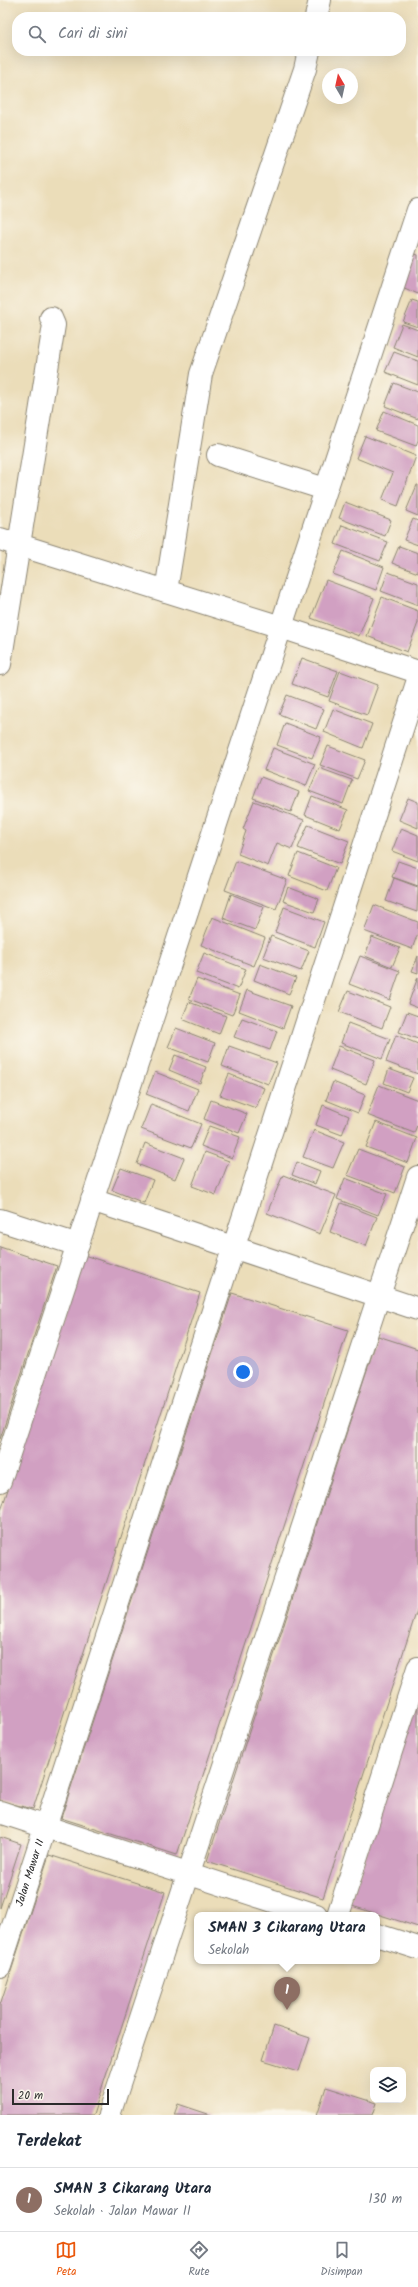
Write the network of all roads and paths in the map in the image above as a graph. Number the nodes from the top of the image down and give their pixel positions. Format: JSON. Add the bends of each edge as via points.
{"nodes":[{"id":1,"x":320,"y":0,"type":"edge"},
{"id":2,"x":317,"y":12,"type":"edge"},
{"id":3,"x":308,"y":56,"type":"edge"},
{"id":4,"x":418,"y":210,"type":"edge"},
{"id":5,"x":415,"y":232,"type":"edge"},
{"id":6,"x":51,"y":318,"type":"dead end"},
{"id":7,"x":218,"y":455,"type":"dead end"},
{"id":8,"x":325,"y":489,"type":"junction"},
{"id":9,"x":9,"y":542,"type":"edge"},
{"id":10,"x":166,"y":591,"type":"junction"},
{"id":11,"x":281,"y":627,"type":"junction"},
{"id":12,"x":0,"y":664,"type":"edge"},
{"id":13,"x":418,"y":672,"type":"edge"},
{"id":14,"x":418,"y":680,"type":"edge"},
{"id":15,"x":418,"y":1177,"type":"edge"},
{"id":16,"x":92,"y":1200,"type":"junction"},
{"id":17,"x":0,"y":1220,"type":"edge"},
{"id":18,"x":78,"y":1245,"type":"junction"},
{"id":19,"x":234,"y":1247,"type":"junction"},
{"id":20,"x":379,"y":1296,"type":"junction"},
{"id":21,"x":418,"y":1309,"type":"edge"},
{"id":22,"x":0,"y":1481,"type":"edge"},
{"id":23,"x":418,"y":1668,"type":"edge"},
{"id":24,"x":0,"y":1812,"type":"edge"},
{"id":25,"x":45,"y":1826,"type":"junction"},
{"id":26,"x":189,"y":1873,"type":"junction"},
{"id":27,"x":307,"y":1912,"type":"edge"},
{"id":28,"x":339,"y":1912,"type":"edge"},
{"id":29,"x":380,"y":1936,"type":"edge"},
{"id":30,"x":418,"y":1948,"type":"edge"},
{"id":31,"x":0,"y":1966,"type":"edge"},
{"id":32,"x":109,"y":2115,"type":"edge"}],
"edges":[{"from":1,"to":2,"type":"street"},
{"from":3,"to":10,"type":"street","via":[[201,374]]},
{"from":4,"to":5,"type":"street"},
{"from":5,"to":8,"type":"street"},
{"from":6,"to":9,"type":"street","via":[[54,325]]},
{"from":7,"to":8,"type":"street"},
{"from":8,"to":11,"type":"street"},
{"from":9,"to":10,"type":"street"},
{"from":9,"to":12,"type":"street"},
{"from":10,"to":11,"type":"street"},
{"from":11,"to":13,"type":"street"},
{"from":11,"to":16,"type":"street"},
{"from":14,"to":19,"type":"street","name":"Jalan Mawar II"},
{"from":15,"to":20,"type":"street"},
{"from":16,"to":18,"type":"street"},
{"from":16,"to":19,"type":"street"},
{"from":17,"to":18,"type":"street"},
{"from":18,"to":22,"type":"street"},
{"from":19,"to":20,"type":"street"},
{"from":19,"to":25,"type":"street","name":"Jalan Mawar II"},
{"from":20,"to":21,"type":"street"},
{"from":20,"to":26,"type":"street"},
{"from":23,"to":28,"type":"street"},
{"from":24,"to":25,"type":"street"},
{"from":25,"to":26,"type":"street"},
{"from":25,"to":31,"type":"street","name":"Jalan Mawar II"},
{"from":26,"to":27,"type":"street"},
{"from":26,"to":32,"type":"street"},
{"from":29,"to":30,"type":"street"}]}
